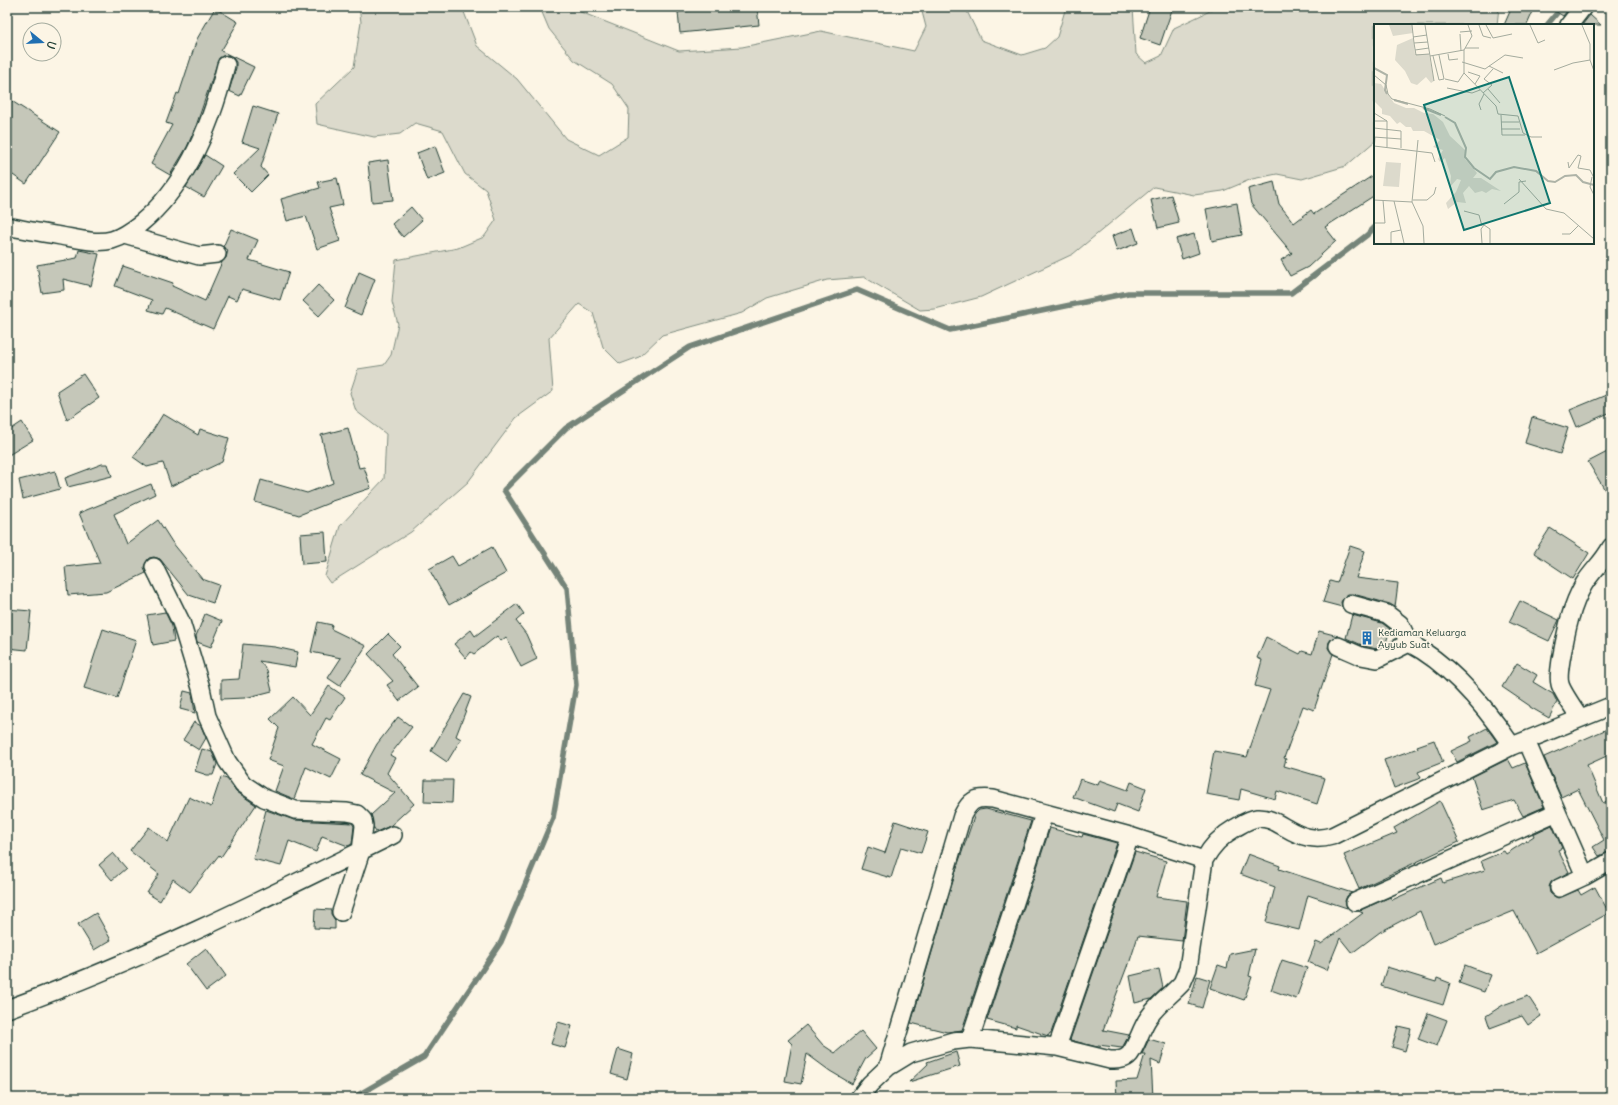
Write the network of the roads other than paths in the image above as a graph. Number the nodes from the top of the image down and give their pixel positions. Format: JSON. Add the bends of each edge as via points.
{"nodes":[{"id":1,"x":1582,"y":7,"type":"edge"},
{"id":2,"x":1570,"y":24,"type":"edge"},
{"id":3,"x":226,"y":65,"type":"dead end"},
{"id":4,"x":7,"y":226,"type":"edge"},
{"id":5,"x":125,"y":235,"type":"junction"},
{"id":6,"x":217,"y":254,"type":"dead end"},
{"id":7,"x":1611,"y":547,"type":"edge"},
{"id":8,"x":154,"y":567,"type":"dead end"},
{"id":9,"x":1351,"y":604,"type":"dead end"},
{"id":10,"x":1409,"y":644,"type":"junction"},
{"id":11,"x":1338,"y":646,"type":"dead end"},
{"id":12,"x":1611,"y":706,"type":"edge"},
{"id":13,"x":1580,"y":718,"type":"junction"},
{"id":14,"x":1519,"y":744,"type":"junction"},
{"id":15,"x":1557,"y":812,"type":"junction"},
{"id":16,"x":1044,"y":814,"type":"junction"},
{"id":17,"x":393,"y":835,"type":"dead end"},
{"id":18,"x":1130,"y":836,"type":"junction"},
{"id":19,"x":361,"y":851,"type":"junction"},
{"id":20,"x":1204,"y":860,"type":"junction"},
{"id":21,"x":1611,"y":861,"type":"edge"},
{"id":22,"x":1585,"y":876,"type":"junction"},
{"id":23,"x":1559,"y":888,"type":"dead end"},
{"id":24,"x":1355,"y":902,"type":"dead end"},
{"id":25,"x":341,"y":912,"type":"dead end"},
{"id":26,"x":7,"y":1009,"type":"edge"},
{"id":27,"x":970,"y":1039,"type":"junction"},
{"id":28,"x":1057,"y":1047,"type":"junction"},
{"id":29,"x":888,"y":1067,"type":"junction"},
{"id":30,"x":859,"y":1098,"type":"edge"}],
"edges":[{"from":1,"to":2,"type":"street"},
{"from":3,"to":5,"type":"street","via":[[218,98],[199,146],[157,210]]},
{"from":4,"to":5,"type":"street","via":[[90,241],[112,240]]},
{"from":5,"to":6,"type":"street","via":[[199,256]]},
{"from":7,"to":13,"type":"street","via":[[1582,588],[1570,614],[1565,636],[1560,684]]},
{"from":8,"to":19,"type":"street","via":[[180,622],[207,716],[227,761],[243,784],[264,798],[295,810],[357,814],[363,820],[364,826]]},
{"from":9,"to":10,"type":"street","via":[[1387,614],[1400,624]]},
{"from":10,"to":11,"type":"street","via":[[1377,660]]},
{"from":10,"to":14,"type":"street","via":[[1442,665]]},
{"from":12,"to":13,"type":"street"},
{"from":13,"to":14,"type":"street"},
{"from":14,"to":15,"type":"street"},
{"from":14,"to":20,"type":"street","via":[[1343,832],[1322,839],[1300,835],[1266,819],[1248,820],[1212,845]]},
{"from":15,"to":22,"type":"street"},
{"from":15,"to":24,"type":"street"},
{"from":16,"to":18,"type":"street"},
{"from":16,"to":27,"type":"street"},
{"from":16,"to":29,"type":"street","via":[[984,798],[967,805]]},
{"from":17,"to":19,"type":"street"},
{"from":18,"to":20,"type":"street"},
{"from":18,"to":28,"type":"street"},
{"from":19,"to":25,"type":"street"},
{"from":19,"to":26,"type":"street","via":[[137,958]]},
{"from":20,"to":28,"type":"street","via":[[1185,978],[1149,1016],[1130,1054],[1119,1060],[1110,1060]]},
{"from":21,"to":22,"type":"street"},
{"from":22,"to":23,"type":"street"},
{"from":27,"to":28,"type":"street"},
{"from":27,"to":29,"type":"street","via":[[911,1053]]},
{"from":29,"to":30,"type":"street"}]}
